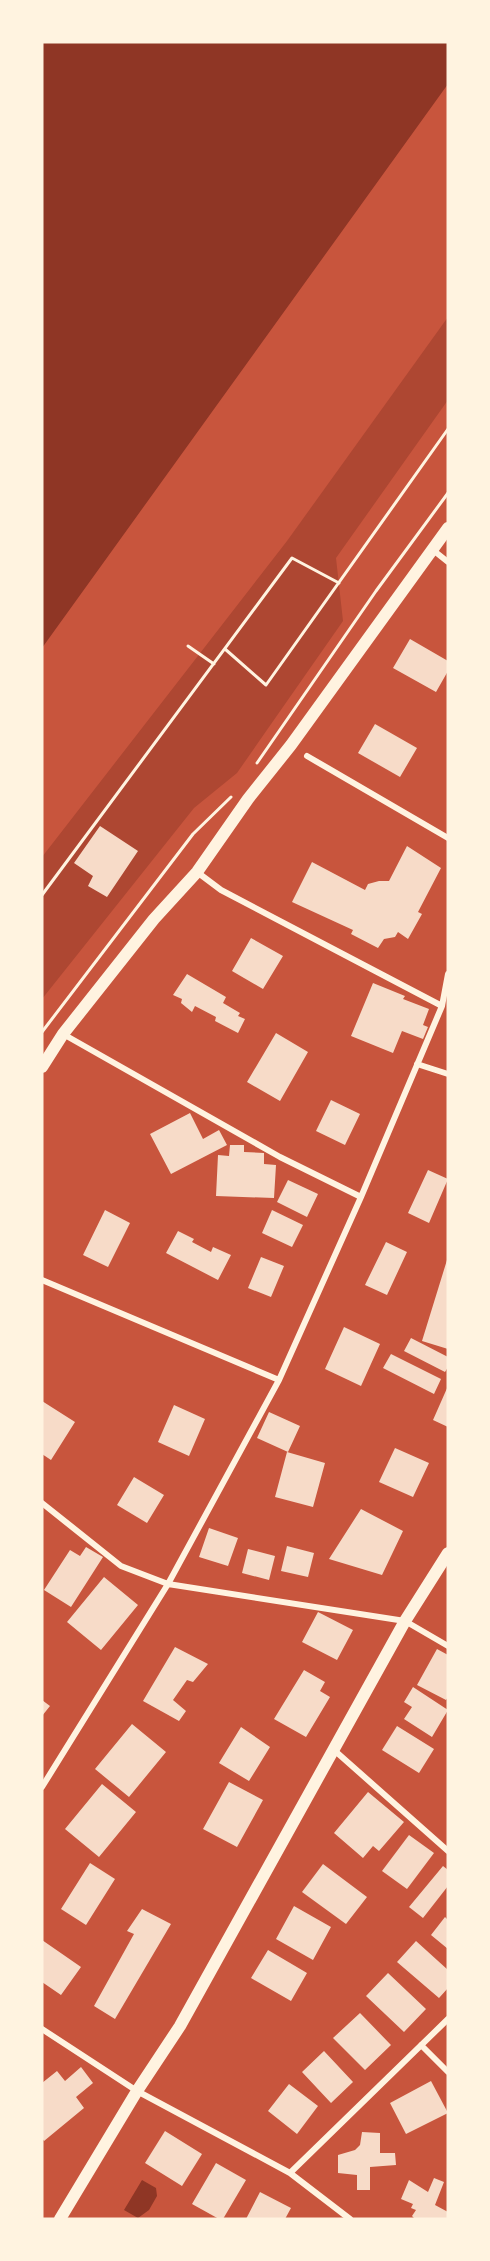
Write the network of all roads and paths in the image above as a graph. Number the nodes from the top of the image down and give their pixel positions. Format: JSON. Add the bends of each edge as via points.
{"nodes":[{"id":1,"x":448,"y":429,"type":"edge"},
{"id":2,"x":448,"y":493,"type":"edge"},
{"id":3,"x":448,"y":528,"type":"edge"},
{"id":4,"x":433,"y":550,"type":"junction"},
{"id":5,"x":448,"y":562,"type":"edge"},
{"id":6,"x":339,"y":583,"type":"junction"},
{"id":7,"x":188,"y":646,"type":"dead end"},
{"id":8,"x":225,"y":649,"type":"junction"},
{"id":9,"x":214,"y":664,"type":"junction"},
{"id":10,"x":307,"y":756,"type":"dead end"},
{"id":11,"x":255,"y":765,"type":"dead end"},
{"id":12,"x":236,"y":792,"type":"dead end"},
{"id":13,"x":448,"y":838,"type":"edge"},
{"id":14,"x":196,"y":872,"type":"junction"},
{"id":15,"x":42,"y":895,"type":"edge"},
{"id":16,"x":448,"y":974,"type":"edge"},
{"id":17,"x":442,"y":1006,"type":"junction"},
{"id":18,"x":42,"y":1032,"type":"edge"},
{"id":19,"x":63,"y":1034,"type":"junction"},
{"id":20,"x":417,"y":1064,"type":"junction"},
{"id":21,"x":42,"y":1067,"type":"edge"},
{"id":22,"x":448,"y":1074,"type":"edge"},
{"id":23,"x":361,"y":1197,"type":"junction"},
{"id":24,"x":42,"y":1280,"type":"edge"},
{"id":25,"x":279,"y":1380,"type":"junction"},
{"id":26,"x":42,"y":1503,"type":"edge"},
{"id":27,"x":448,"y":1553,"type":"edge"},
{"id":28,"x":168,"y":1584,"type":"junction"},
{"id":29,"x":405,"y":1621,"type":"junction"},
{"id":30,"x":448,"y":1646,"type":"edge"},
{"id":31,"x":334,"y":1750,"type":"junction"},
{"id":32,"x":42,"y":1787,"type":"edge"},
{"id":33,"x":448,"y":1851,"type":"edge"},
{"id":34,"x":448,"y":2019,"type":"edge"},
{"id":35,"x":42,"y":2029,"type":"edge"},
{"id":36,"x":421,"y":2045,"type":"junction"},
{"id":37,"x":448,"y":2072,"type":"edge"},
{"id":38,"x":137,"y":2091,"type":"junction"},
{"id":39,"x":290,"y":2173,"type":"junction"},
{"id":40,"x":60,"y":2219,"type":"edge"},
{"id":41,"x":350,"y":2219,"type":"edge"}],
"edges":[{"from":1,"to":6,"type":"path"},
{"from":2,"to":11,"type":"path"},
{"from":3,"to":4,"type":"main road"},
{"from":4,"to":5,"type":"street"},
{"from":4,"to":14,"type":"main road"},
{"from":6,"to":8,"type":"path","via":[[292,558]]},
{"from":6,"to":8,"type":"path","via":[[266,685]]},
{"from":7,"to":9,"type":"path"},
{"from":8,"to":9,"type":"path"},
{"from":9,"to":15,"type":"path"},
{"from":10,"to":13,"type":"street"},
{"from":12,"to":18,"type":"path","via":[[193,834]]},
{"from":14,"to":17,"type":"street","via":[[221,890]]},
{"from":14,"to":19,"type":"main road"},
{"from":16,"to":17,"type":"street"},
{"from":17,"to":20,"type":"street"},
{"from":19,"to":21,"type":"main road"},
{"from":19,"to":23,"type":"street","via":[[280,1157]]},
{"from":20,"to":22,"type":"street"},
{"from":20,"to":23,"type":"street"},
{"from":23,"to":25,"type":"street"},
{"from":24,"to":25,"type":"street"},
{"from":25,"to":28,"type":"street"},
{"from":26,"to":28,"type":"street","via":[[121,1566]]},
{"from":27,"to":29,"type":"main road"},
{"from":28,"to":29,"type":"street"},
{"from":28,"to":32,"type":"street"},
{"from":29,"to":30,"type":"street"},
{"from":29,"to":31,"type":"main road"},
{"from":31,"to":33,"type":"street"},
{"from":31,"to":38,"type":"main road","via":[[180,2026]]},
{"from":34,"to":36,"type":"street"},
{"from":35,"to":38,"type":"street"},
{"from":36,"to":37,"type":"street"},
{"from":36,"to":39,"type":"street"},
{"from":38,"to":39,"type":"street"},
{"from":38,"to":40,"type":"main road"},
{"from":39,"to":41,"type":"street"}]}
